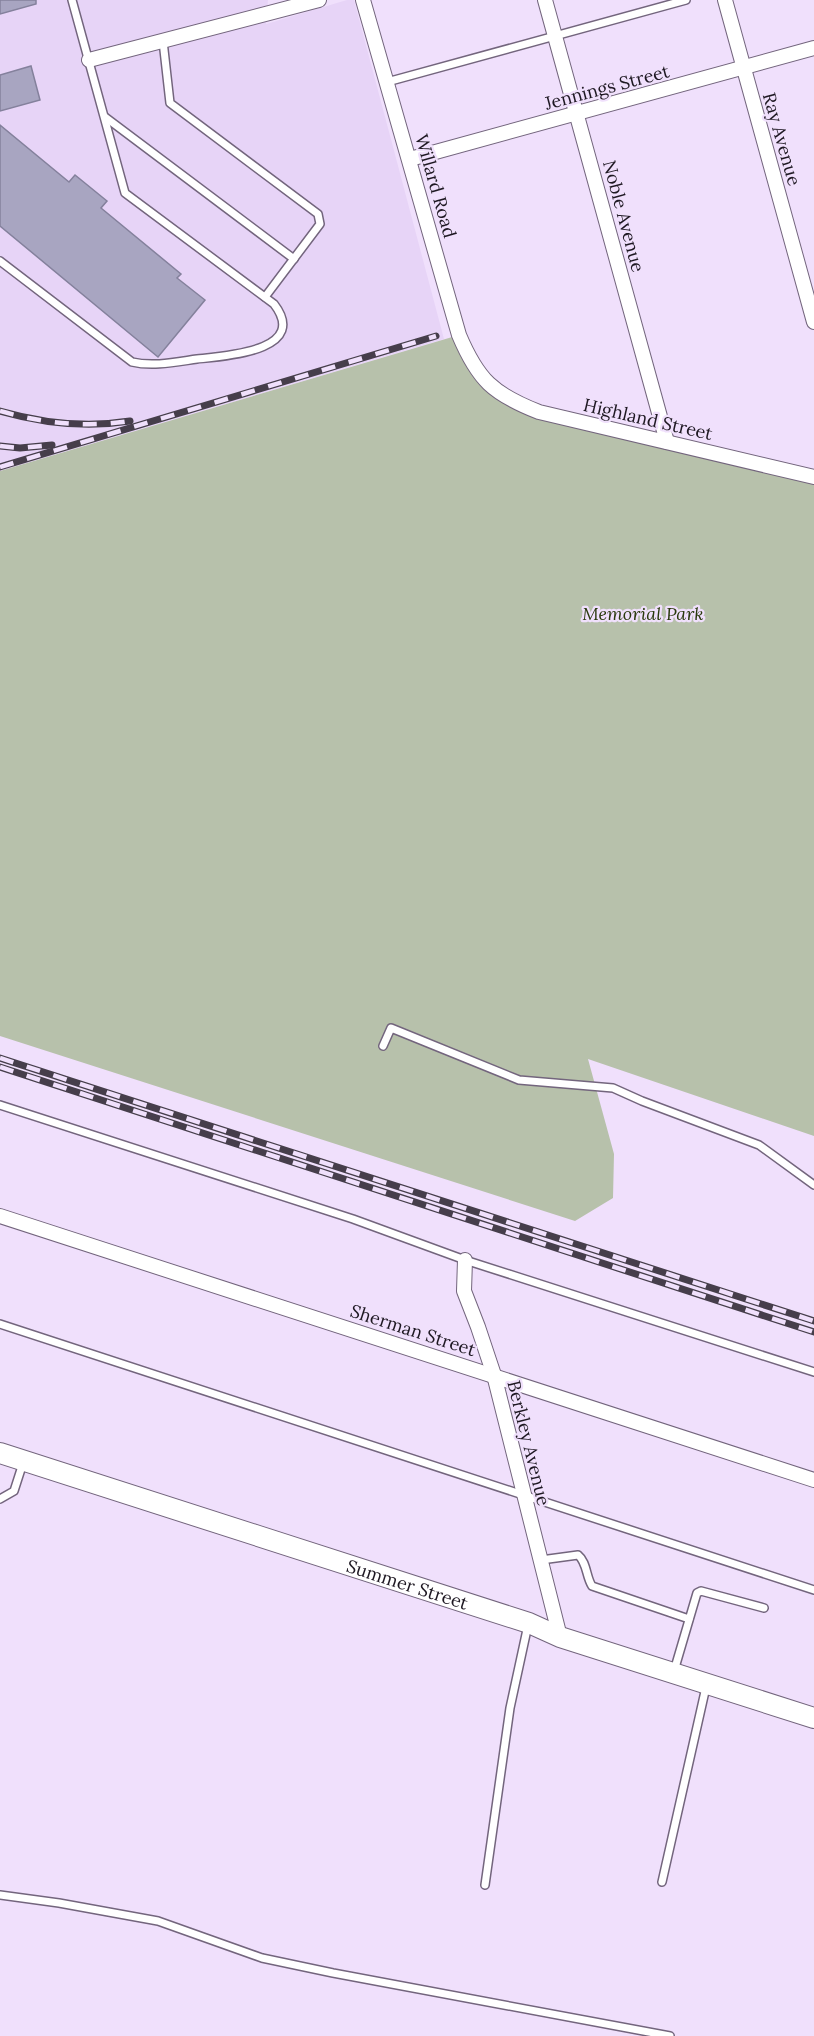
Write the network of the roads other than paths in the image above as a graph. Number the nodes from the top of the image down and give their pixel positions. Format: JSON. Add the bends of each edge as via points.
{"nodes":[{"id":1,"x":72,"y":0,"type":"edge"},
{"id":2,"x":319,"y":0,"type":"edge"},
{"id":3,"x":363,"y":0,"type":"edge"},
{"id":4,"x":545,"y":0,"type":"edge"},
{"id":5,"x":686,"y":0,"type":"edge"},
{"id":6,"x":725,"y":0,"type":"edge"},
{"id":7,"x":277,"y":6,"type":"edge"},
{"id":8,"x":555,"y":36,"type":"junction"},
{"id":9,"x":163,"y":41,"type":"junction"},
{"id":10,"x":814,"y":48,"type":"edge"},
{"id":11,"x":89,"y":60,"type":"junction"},
{"id":12,"x":743,"y":68,"type":"junction"},
{"id":13,"x":387,"y":82,"type":"junction"},
{"id":14,"x":577,"y":114,"type":"junction"},
{"id":15,"x":105,"y":117,"type":"junction"},
{"id":16,"x":410,"y":159,"type":"junction"},
{"id":17,"x":294,"y":259,"type":"junction"},
{"id":18,"x":0,"y":261,"type":"edge"},
{"id":19,"x":265,"y":297,"type":"junction"},
{"id":20,"x":814,"y":322,"type":"edge"},
{"id":21,"x":482,"y":378,"type":"joint"},
{"id":22,"x":667,"y":442,"type":"junction"},
{"id":23,"x":814,"y":477,"type":"edge"},
{"id":24,"x":383,"y":1046,"type":"dead end"},
{"id":25,"x":0,"y":1105,"type":"edge"},
{"id":26,"x":814,"y":1185,"type":"edge"},
{"id":27,"x":0,"y":1216,"type":"edge"},
{"id":28,"x":465,"y":1260,"type":"junction"},
{"id":29,"x":0,"y":1324,"type":"edge"},
{"id":30,"x":814,"y":1372,"type":"edge"},
{"id":31,"x":494,"y":1376,"type":"junction"},
{"id":32,"x":0,"y":1453,"type":"edge"},
{"id":33,"x":24,"y":1461,"type":"junction"},
{"id":34,"x":814,"y":1480,"type":"edge"},
{"id":35,"x":524,"y":1496,"type":"junction"},
{"id":36,"x":0,"y":1499,"type":"edge"},
{"id":37,"x":541,"y":1560,"type":"junction"},
{"id":38,"x":814,"y":1590,"type":"edge"},
{"id":39,"x":764,"y":1608,"type":"dead end"},
{"id":40,"x":689,"y":1619,"type":"junction"},
{"id":41,"x":529,"y":1623,"type":"junction"},
{"id":42,"x":560,"y":1637,"type":"junction"},
{"id":43,"x":673,"y":1673,"type":"junction"},
{"id":44,"x":706,"y":1684,"type":"junction"},
{"id":45,"x":814,"y":1718,"type":"edge"},
{"id":46,"x":662,"y":1882,"type":"dead end"},
{"id":47,"x":485,"y":1885,"type":"dead end"},
{"id":48,"x":0,"y":1895,"type":"edge"},
{"id":49,"x":670,"y":2036,"type":"edge"}],
"edges":[{"from":1,"to":11,"type":"lane"},
{"from":2,"to":7,"type":"street"},
{"from":3,"to":13,"type":"street","name":"Willard Road"},
{"from":4,"to":8,"type":"street","name":"Noble Avenue"},
{"from":5,"to":8,"type":"lane"},
{"from":6,"to":12,"type":"street","name":"Ray Avenue"},
{"from":7,"to":9,"type":"street"},
{"from":8,"to":13,"type":"lane"},
{"from":8,"to":14,"type":"street","name":"Noble Avenue"},
{"from":9,"to":11,"type":"street"},
{"from":9,"to":17,"type":"lane","via":[[170,103],[318,214],[320,224]]},
{"from":10,"to":12,"type":"street","name":"Jennings Street"},
{"from":11,"to":15,"type":"lane"},
{"from":12,"to":14,"type":"street","name":"Jennings Street"},
{"from":12,"to":20,"type":"street","name":"Ray Avenue"},
{"from":13,"to":16,"type":"street","name":"Willard Road"},
{"from":14,"to":16,"type":"street","name":"Jennings Street"},
{"from":14,"to":22,"type":"street","name":"Noble Avenue"},
{"from":15,"to":17,"type":"lane"},
{"from":15,"to":19,"type":"lane","via":[[125,193]]},
{"from":16,"to":21,"type":"street","name":"Willard Road","via":[[459,335]]},
{"from":17,"to":19,"type":"lane"},
{"from":18,"to":19,"type":"lane","via":[[124,358],[142,364],[226,356],[264,347],[277,338],[282,323],[279,310]]},
{"from":21,"to":22,"type":"street","name":"Highland Street","via":[[515,403],[539,412]]},
{"from":22,"to":23,"type":"street","name":"Highland Street"},
{"from":24,"to":26,"type":"lane","via":[[391,1028],[519,1080],[613,1088],[759,1145]]},
{"from":25,"to":28,"type":"lane","via":[[353,1219]]},
{"from":27,"to":31,"type":"street","name":"Sherman Street"},
{"from":28,"to":30,"type":"lane"},
{"from":28,"to":31,"type":"street","name":"Berkley Avenue","via":[[464,1291]]},
{"from":29,"to":35,"type":"lane"},
{"from":31,"to":34,"type":"street","name":"Sherman Street"},
{"from":31,"to":35,"type":"street","name":"Berkley Avenue"},
{"from":32,"to":33,"type":"street","name":"Summer Street"},
{"from":33,"to":36,"type":"lane","via":[[14,1491]]},
{"from":33,"to":41,"type":"street","name":"Summer Street"},
{"from":35,"to":37,"type":"street","name":"Berkley Avenue"},
{"from":35,"to":38,"type":"lane"},
{"from":37,"to":40,"type":"lane","via":[[578,1555],[592,1586]]},
{"from":37,"to":42,"type":"street","name":"Berkley Avenue"},
{"from":39,"to":40,"type":"lane","via":[[701,1591]]},
{"from":40,"to":43,"type":"lane"},
{"from":41,"to":42,"type":"street","name":"Summer Street"},
{"from":41,"to":47,"type":"lane","via":[[510,1708]]},
{"from":42,"to":43,"type":"street","name":"Summer Street"},
{"from":43,"to":44,"type":"street","name":"Summer Street"},
{"from":44,"to":45,"type":"street","name":"Summer Street"},
{"from":44,"to":46,"type":"lane"},
{"from":48,"to":49,"type":"lane","via":[[158,1921],[262,1958],[333,1973]]}]}
